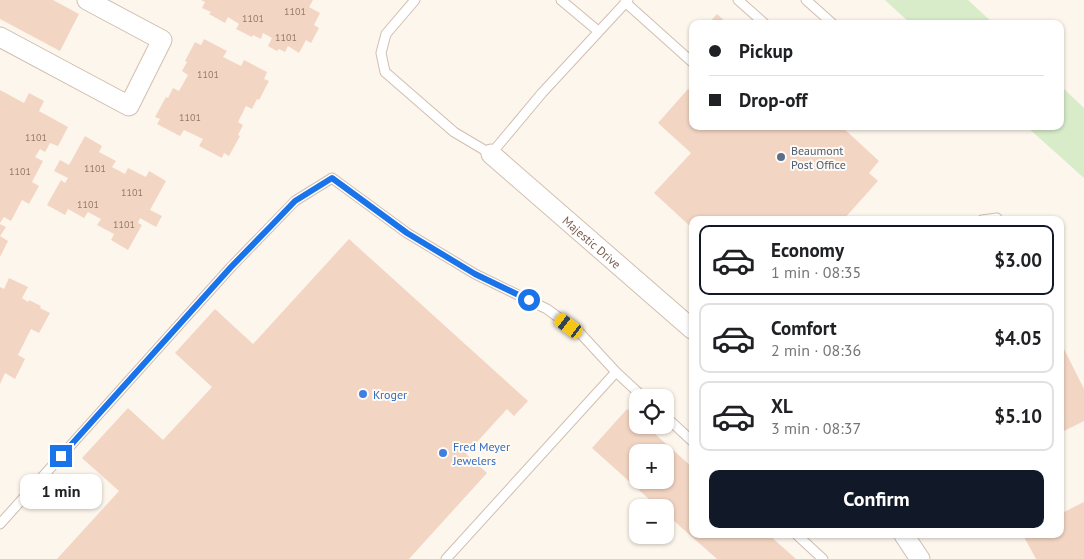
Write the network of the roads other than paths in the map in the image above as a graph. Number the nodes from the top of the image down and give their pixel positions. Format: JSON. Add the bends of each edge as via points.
{"nodes":[{"id":1,"x":88,"y":0,"type":"edge"},
{"id":2,"x":415,"y":0,"type":"edge"},
{"id":3,"x":561,"y":0,"type":"edge"},
{"id":4,"x":738,"y":0,"type":"edge"},
{"id":5,"x":806,"y":0,"type":"edge"},
{"id":6,"x":626,"y":1,"type":"edge"},
{"id":7,"x":760,"y":20,"type":"edge"},
{"id":8,"x":828,"y":20,"type":"edge"},
{"id":9,"x":598,"y":31,"type":"junction"},
{"id":10,"x":0,"y":37,"type":"edge"},
{"id":11,"x":689,"y":59,"type":"edge"},
{"id":12,"x":491,"y":154,"type":"junction"},
{"id":13,"x":689,"y":326,"type":"edge"},
{"id":14,"x":616,"y":372,"type":"junction"},
{"id":15,"x":634,"y":389,"type":"edge"},
{"id":16,"x":674,"y":424,"type":"edge"},
{"id":17,"x":689,"y":438,"type":"edge"},
{"id":18,"x":0,"y":524,"type":"edge"},
{"id":19,"x":800,"y":538,"type":"edge"},
{"id":20,"x":906,"y":538,"type":"edge"},
{"id":21,"x":446,"y":559,"type":"edge"},
{"id":22,"x":823,"y":559,"type":"edge"},
{"id":23,"x":920,"y":559,"type":"edge"}],
"edges":[{"from":1,"to":10,"type":"street","via":[[162,40],[129,106]]},
{"from":2,"to":12,"type":"lane","via":[[386,34],[381,53],[385,72],[454,132]]},
{"from":3,"to":9,"type":"lane"},
{"from":4,"to":7,"type":"lane"},
{"from":5,"to":8,"type":"lane"},
{"from":6,"to":9,"type":"lane"},
{"from":6,"to":11,"type":"lane"},
{"from":9,"to":12,"type":"lane"},
{"from":12,"to":13,"type":"street","name":"Majestic Drive"},
{"from":14,"to":15,"type":"lane"},
{"from":14,"to":18,"type":"lane","via":[[581,334],[547,309],[475,274],[407,233],[332,178],[295,201],[231,267]]},
{"from":14,"to":21,"type":"lane"},
{"from":16,"to":17,"type":"lane"},
{"from":19,"to":22,"type":"lane"},
{"from":20,"to":23,"type":"street"}]}
